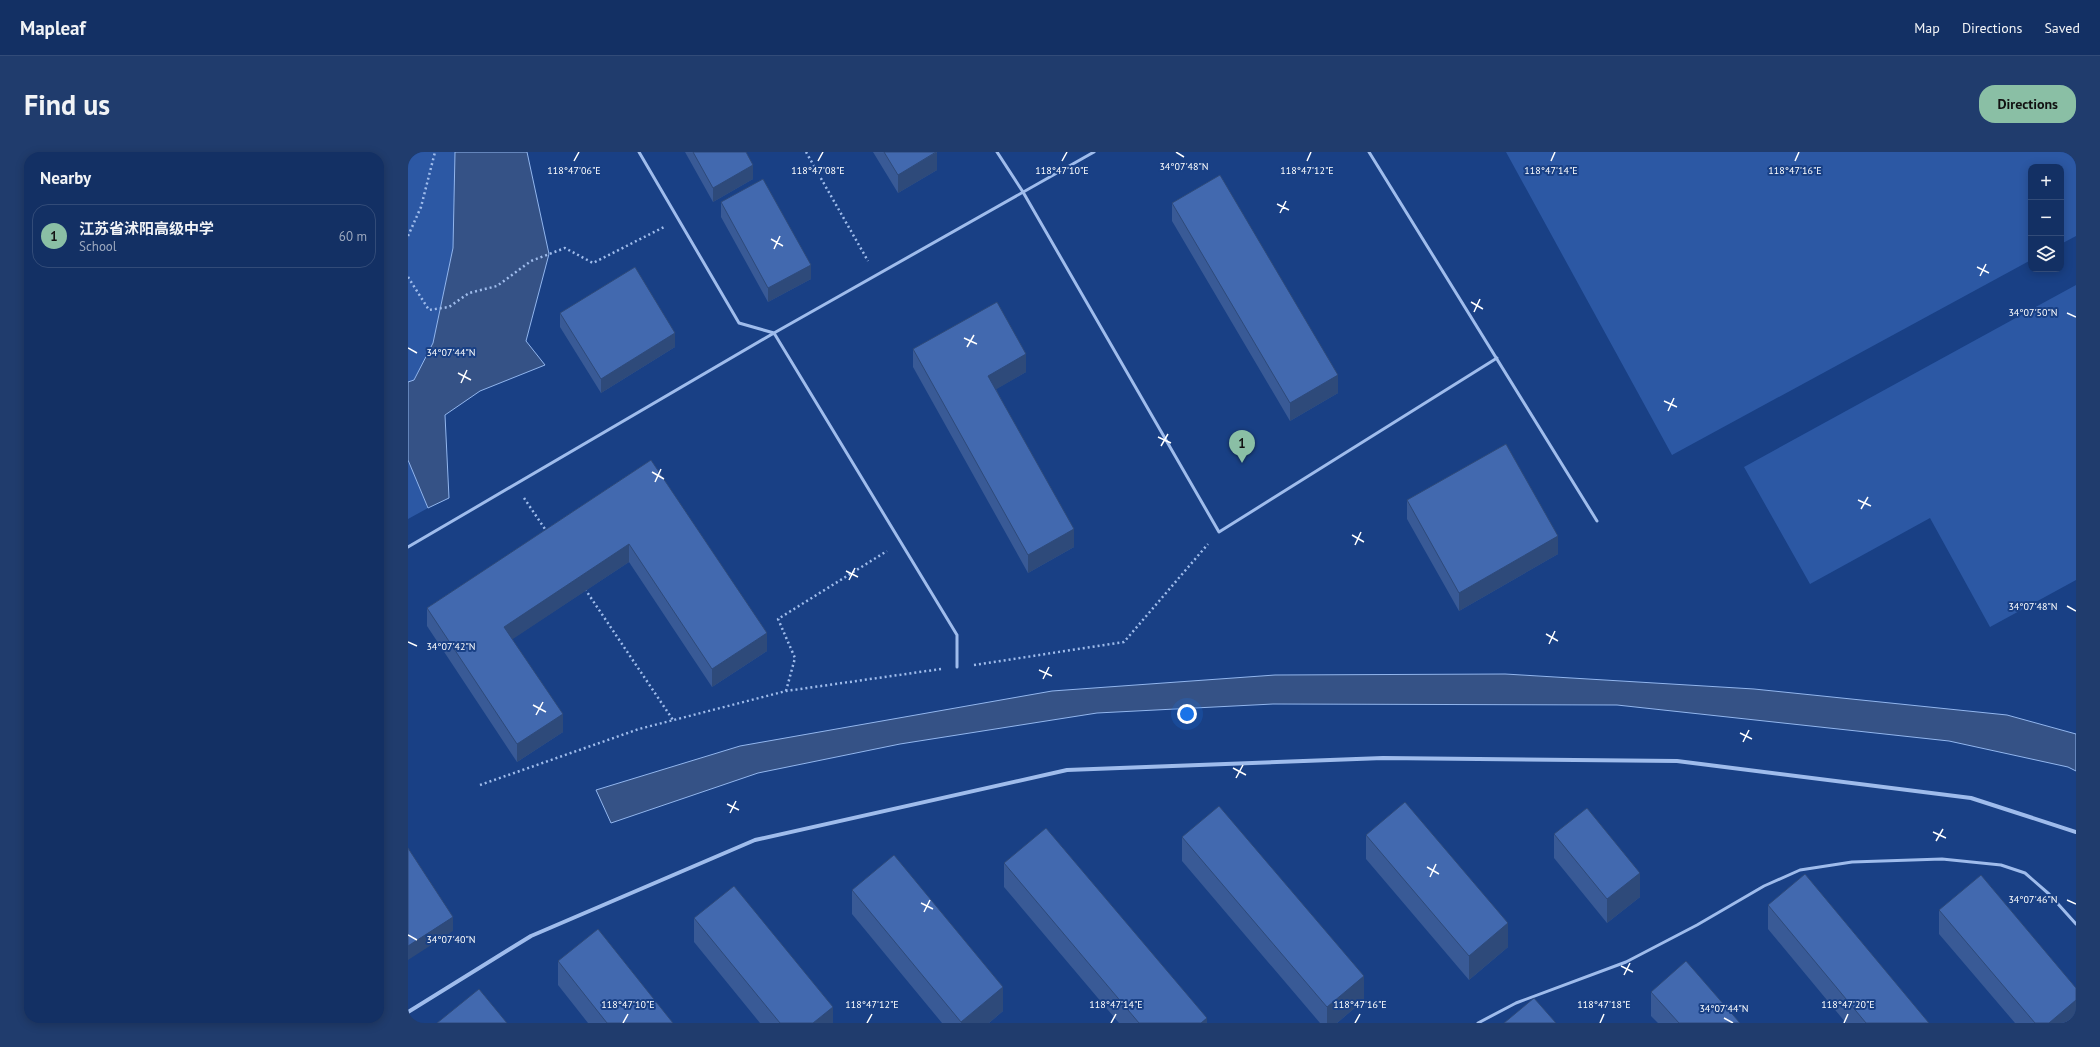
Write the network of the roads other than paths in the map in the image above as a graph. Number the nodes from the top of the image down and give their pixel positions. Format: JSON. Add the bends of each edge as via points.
{"nodes":[{"id":1,"x":639,"y":152,"type":"edge"},
{"id":2,"x":997,"y":152,"type":"edge"},
{"id":3,"x":1094,"y":152,"type":"edge"},
{"id":4,"x":1369,"y":152,"type":"edge"},
{"id":5,"x":1023,"y":192,"type":"junction"},
{"id":6,"x":774,"y":334,"type":"junction"},
{"id":7,"x":1497,"y":358,"type":"junction"},
{"id":8,"x":1598,"y":521,"type":"dead end"},
{"id":9,"x":408,"y":546,"type":"edge"},
{"id":10,"x":957,"y":667,"type":"road end"},
{"id":11,"x":2076,"y":832,"type":"edge"},
{"id":12,"x":2076,"y":924,"type":"edge"},
{"id":13,"x":408,"y":1012,"type":"edge"},
{"id":14,"x":1478,"y":1023,"type":"edge"}],
"edges":[{"from":1,"to":6,"type":"lane","via":[[739,323]]},
{"from":2,"to":5,"type":"lane"},
{"from":3,"to":5,"type":"lane"},
{"from":4,"to":7,"type":"lane"},
{"from":5,"to":6,"type":"lane"},
{"from":5,"to":7,"type":"lane","via":[[1219,532]]},
{"from":6,"to":9,"type":"lane"},
{"from":6,"to":10,"type":"lane","via":[[957,635]]},
{"from":7,"to":8,"type":"lane"},
{"from":11,"to":13,"type":"street","via":[[1971,798],[1677,761],[1383,758],[1067,770],[755,840],[531,936]]},
{"from":12,"to":14,"type":"lane","via":[[2049,894],[2025,873],[2001,865],[1942,859],[1852,862],[1800,870],[1764,886],[1626,962],[1516,1004]]}]}
